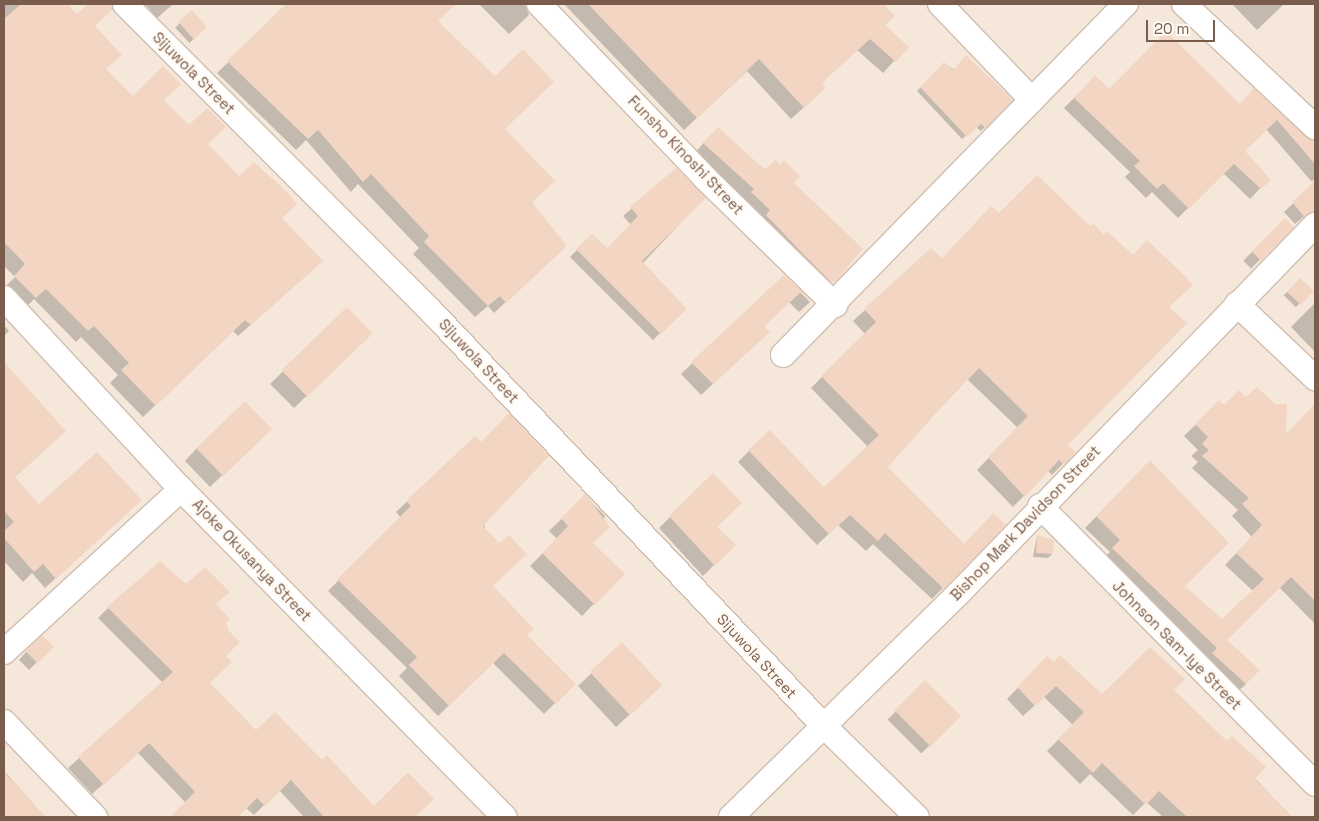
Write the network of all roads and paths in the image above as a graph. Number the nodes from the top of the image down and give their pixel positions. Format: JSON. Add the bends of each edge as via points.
{"nodes":[{"id":1,"x":125,"y":4,"type":"edge"},
{"id":2,"x":539,"y":4,"type":"edge"},
{"id":3,"x":940,"y":4,"type":"edge"},
{"id":4,"x":1126,"y":4,"type":"edge"},
{"id":5,"x":1184,"y":4,"type":"edge"},
{"id":6,"x":1032,"y":100,"type":"junction"},
{"id":7,"x":1315,"y":127,"type":"edge"},
{"id":8,"x":1315,"y":225,"type":"edge"},
{"id":9,"x":4,"y":298,"type":"edge"},
{"id":10,"x":1236,"y":304,"type":"junction"},
{"id":11,"x":835,"y":305,"type":"junction"},
{"id":12,"x":783,"y":355,"type":"dead end"},
{"id":13,"x":1315,"y":378,"type":"edge"},
{"id":14,"x":181,"y":488,"type":"junction"},
{"id":15,"x":1040,"y":506,"type":"junction"},
{"id":16,"x":4,"y":652,"type":"edge"},
{"id":17,"x":4,"y":722,"type":"edge"},
{"id":18,"x":824,"y":726,"type":"junction"},
{"id":19,"x":1315,"y":784,"type":"edge"},
{"id":20,"x":95,"y":817,"type":"edge"},
{"id":21,"x":505,"y":817,"type":"edge"},
{"id":22,"x":731,"y":817,"type":"edge"},
{"id":23,"x":917,"y":817,"type":"edge"}],
"edges":[{"from":1,"to":18,"type":"street","name":"Sijuwola Street","via":[[430,310]]},
{"from":2,"to":11,"type":"street","name":"Funsho Kinoshi Street","via":[[705,178]]},
{"from":3,"to":6,"type":"street"},
{"from":4,"to":6,"type":"street"},
{"from":5,"to":7,"type":"street"},
{"from":6,"to":11,"type":"street"},
{"from":8,"to":10,"type":"street","name":"Bishop Mark Davidson Street"},
{"from":9,"to":14,"type":"street","name":"Ajoke Okusanya Street"},
{"from":10,"to":13,"type":"street"},
{"from":10,"to":15,"type":"street","name":"Bishop Mark Davidson Street"},
{"from":11,"to":12,"type":"street"},
{"from":14,"to":16,"type":"street"},
{"from":14,"to":21,"type":"street","name":"Ajoke Okusanya Street"},
{"from":15,"to":18,"type":"street","name":"Bishop Mark Davidson Street"},
{"from":15,"to":19,"type":"street","name":"Johnson Sam-Iye Street"},
{"from":17,"to":20,"type":"street"},
{"from":18,"to":22,"type":"street","name":"Bishop Mark Davidson Street"},
{"from":18,"to":23,"type":"street","name":"Sijuwola Street"}]}
